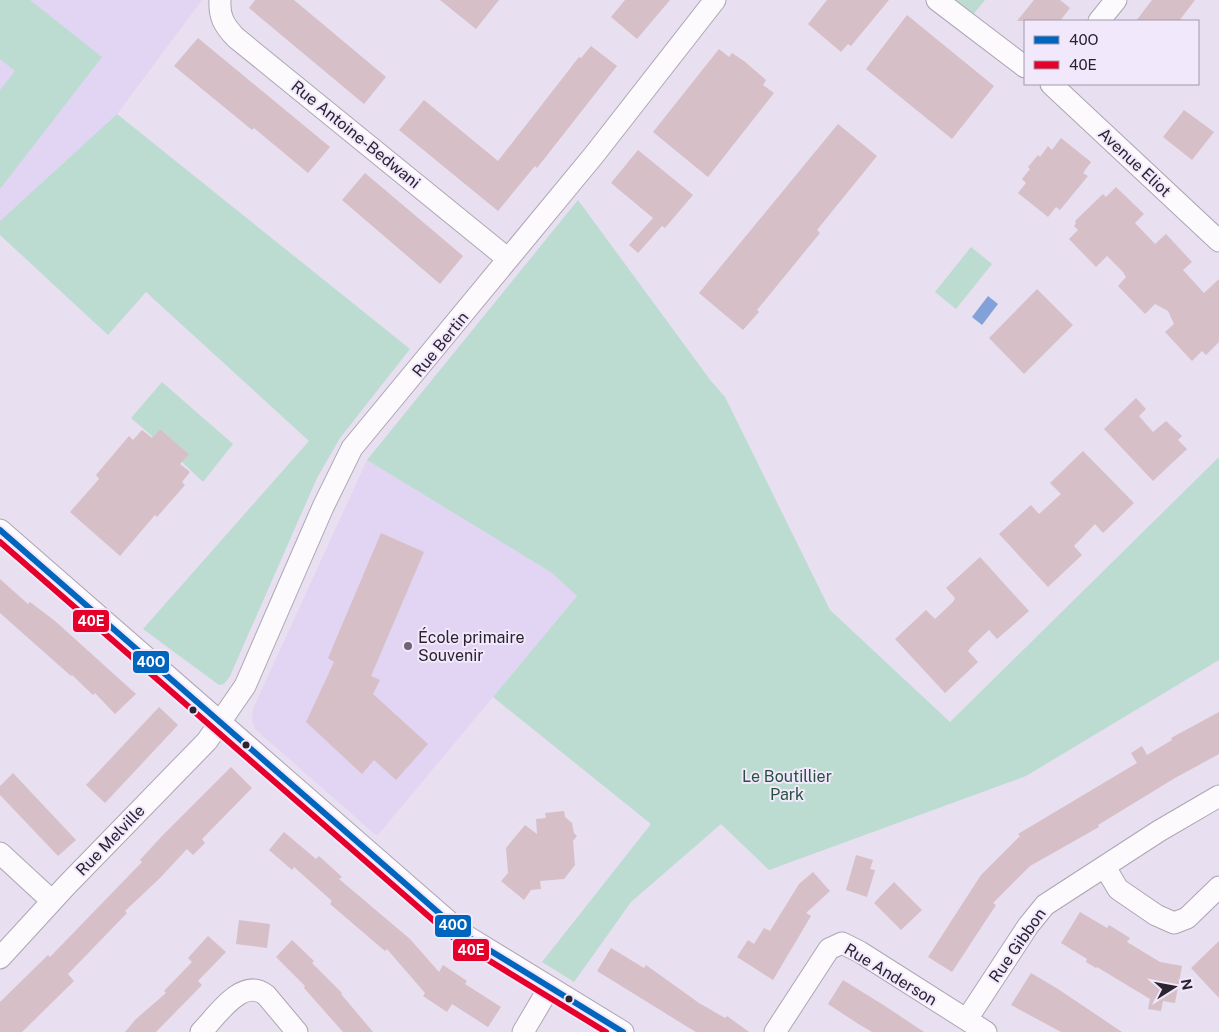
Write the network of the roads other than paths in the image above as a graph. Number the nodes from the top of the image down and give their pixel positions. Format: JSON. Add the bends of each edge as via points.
{"nodes":[{"id":1,"x":220,"y":0,"type":"edge"},
{"id":2,"x":715,"y":0,"type":"edge"},
{"id":3,"x":937,"y":0,"type":"edge"},
{"id":4,"x":1116,"y":0,"type":"edge"},
{"id":5,"x":1100,"y":20,"type":"edge"},
{"id":6,"x":1024,"y":66,"type":"edge"},
{"id":7,"x":1052,"y":85,"type":"edge"},
{"id":8,"x":1219,"y":241,"type":"edge"},
{"id":9,"x":508,"y":259,"type":"junction"},
{"id":10,"x":0,"y":530,"type":"edge"},
{"id":11,"x":221,"y":723,"type":"junction"},
{"id":12,"x":1219,"y":796,"type":"edge"},
{"id":13,"x":0,"y":853,"type":"edge"},
{"id":14,"x":1105,"y":867,"type":"junction"},
{"id":15,"x":1219,"y":887,"type":"edge"},
{"id":16,"x":52,"y":901,"type":"junction"},
{"id":17,"x":0,"y":958,"type":"edge"},
{"id":18,"x":550,"y":988,"type":"junction"},
{"id":19,"x":967,"y":1019,"type":"junction"},
{"id":20,"x":201,"y":1032,"type":"edge"},
{"id":21,"x":297,"y":1032,"type":"edge"},
{"id":22,"x":522,"y":1032,"type":"edge"},
{"id":23,"x":623,"y":1032,"type":"edge"},
{"id":24,"x":775,"y":1032,"type":"edge"},
{"id":25,"x":986,"y":1032,"type":"edge"}],
"edges":[{"from":1,"to":9,"type":"street","name":"Rue Antoine-Bedwani","via":[[224,25],[235,37]]},
{"from":2,"to":9,"type":"street","name":"Rue Bertin"},
{"from":3,"to":6,"type":"street"},
{"from":4,"to":5,"type":"street"},
{"from":7,"to":8,"type":"street","name":"Avenue Eliot"},
{"from":9,"to":11,"type":"street","name":"Rue Bertin","via":[[345,459],[245,686]]},
{"from":10,"to":11,"type":"street"},
{"from":11,"to":16,"type":"street","name":"Rue Melville"},
{"from":11,"to":18,"type":"street","via":[[463,934]]},
{"from":12,"to":14,"type":"street","name":"Rue Gibbon"},
{"from":13,"to":16,"type":"street"},
{"from":14,"to":15,"type":"street","via":[[1118,888],[1156,915],[1174,923],[1187,918]]},
{"from":14,"to":19,"type":"street","name":"Rue Gibbon","via":[[1045,905]]},
{"from":16,"to":17,"type":"street","name":"Rue Melville"},
{"from":18,"to":22,"type":"street"},
{"from":18,"to":23,"type":"street"},
{"from":19,"to":24,"type":"street","name":"Rue Anderson","via":[[842,943],[830,949]]},
{"from":19,"to":25,"type":"street","name":"Rue Anderson"},
{"from":20,"to":21,"type":"street","via":[[236,996],[248,989],[259,990],[266,995]]}]}
